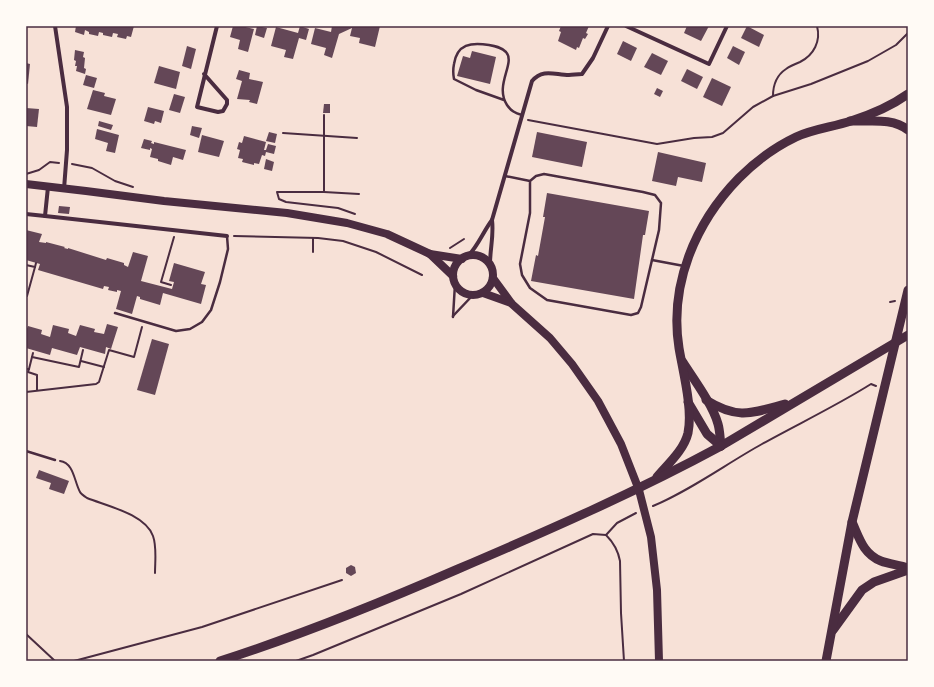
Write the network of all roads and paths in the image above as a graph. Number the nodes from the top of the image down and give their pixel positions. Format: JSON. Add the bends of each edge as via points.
{"nodes":[{"id":1,"x":55,"y":26,"type":"edge"},
{"id":2,"x":217,"y":26,"type":"edge"},
{"id":3,"x":608,"y":26,"type":"edge"},
{"id":4,"x":626,"y":26,"type":"edge"},
{"id":5,"x":727,"y":26,"type":"edge"},
{"id":6,"x":817,"y":26,"type":"edge"},
{"id":7,"x":908,"y":33,"type":"edge"},
{"id":8,"x":204,"y":74,"type":"junction"},
{"id":9,"x":908,"y":94,"type":"edge"},
{"id":10,"x":774,"y":96,"type":"junction"},
{"id":11,"x":504,"y":100,"type":"junction"},
{"id":12,"x":324,"y":115,"type":"dead end"},
{"id":13,"x":522,"y":117,"type":"junction"},
{"id":14,"x":850,"y":121,"type":"junction"},
{"id":15,"x":908,"y":130,"type":"edge"},
{"id":16,"x":283,"y":133,"type":"dead end"},
{"id":17,"x":324,"y":136,"type":"junction"},
{"id":18,"x":357,"y":138,"type":"dead end"},
{"id":19,"x":66,"y":163,"type":"junction"},
{"id":20,"x":26,"y":174,"type":"edge"},
{"id":21,"x":505,"y":175,"type":"junction"},
{"id":22,"x":530,"y":181,"type":"junction"},
{"id":23,"x":26,"y":184,"type":"edge"},
{"id":24,"x":48,"y":187,"type":"junction"},
{"id":25,"x":136,"y":188,"type":"dead end"},
{"id":26,"x":64,"y":189,"type":"junction"},
{"id":27,"x":324,"y":192,"type":"junction"},
{"id":28,"x":359,"y":194,"type":"dead end"},
{"id":29,"x":26,"y":214,"type":"edge"},
{"id":30,"x":356,"y":215,"type":"dead end"},
{"id":31,"x":45,"y":216,"type":"junction"},
{"id":32,"x":492,"y":220,"type":"junction"},
{"id":33,"x":176,"y":231,"type":"junction"},
{"id":34,"x":227,"y":236,"type":"junction"},
{"id":35,"x":313,"y":238,"type":"junction"},
{"id":36,"x":313,"y":252,"type":"dead end"},
{"id":37,"x":430,"y":254,"type":"junction"},
{"id":38,"x":465,"y":258,"type":"junction"},
{"id":39,"x":652,"y":260,"type":"junction"},
{"id":40,"x":36,"y":263,"type":"dead end"},
{"id":41,"x":490,"y":264,"type":"junction"},
{"id":42,"x":26,"y":265,"type":"edge"},
{"id":43,"x":684,"y":266,"type":"junction"},
{"id":44,"x":35,"y":267,"type":"junction"},
{"id":45,"x":422,"y":275,"type":"dead end"},
{"id":46,"x":493,"y":278,"type":"junction"},
{"id":47,"x":454,"y":280,"type":"junction"},
{"id":48,"x":171,"y":285,"type":"dead end"},
{"id":49,"x":908,"y":290,"type":"edge"},
{"id":50,"x":483,"y":293,"type":"junction"},
{"id":51,"x":472,"y":295,"type":"junction"},
{"id":52,"x":27,"y":296,"type":"dead end"},
{"id":53,"x":512,"y":304,"type":"junction"},
{"id":54,"x":115,"y":313,"type":"dead end"},
{"id":55,"x":144,"y":322,"type":"junction"},
{"id":56,"x":908,"y":335,"type":"edge"},
{"id":57,"x":83,"y":350,"type":"dead end"},
{"id":58,"x":33,"y":353,"type":"dead end"},
{"id":59,"x":32,"y":357,"type":"junction"},
{"id":60,"x":81,"y":361,"type":"junction"},
{"id":61,"x":682,"y":362,"type":"junction"},
{"id":62,"x":104,"y":367,"type":"junction"},
{"id":63,"x":27,"y":369,"type":"edge"},
{"id":64,"x":878,"y":386,"type":"dead end"},
{"id":65,"x":37,"y":390,"type":"junction"},
{"id":66,"x":26,"y":392,"type":"edge"},
{"id":67,"x":706,"y":400,"type":"junction"},
{"id":68,"x":798,"y":401,"type":"junction"},
{"id":69,"x":688,"y":402,"type":"junction"},
{"id":70,"x":721,"y":446,"type":"junction"},
{"id":71,"x":26,"y":451,"type":"edge"},
{"id":72,"x":55,"y":460,"type":"joint"},
{"id":73,"x":654,"y":481,"type":"junction"},
{"id":74,"x":650,"y":507,"type":"dead end"},
{"id":75,"x":636,"y":513,"type":"dead end"},
{"id":76,"x":852,"y":522,"type":"junction"},
{"id":77,"x":606,"y":534,"type":"junction"},
{"id":78,"x":908,"y":569,"type":"edge"},
{"id":79,"x":155,"y":573,"type":"dead end"},
{"id":80,"x":342,"y":580,"type":"dead end"},
{"id":81,"x":831,"y":633,"type":"junction"},
{"id":82,"x":26,"y":634,"type":"edge"},
{"id":83,"x":55,"y":661,"type":"edge"},
{"id":84,"x":74,"y":661,"type":"edge"},
{"id":85,"x":220,"y":661,"type":"edge"},
{"id":86,"x":296,"y":661,"type":"edge"},
{"id":87,"x":624,"y":661,"type":"edge"},
{"id":88,"x":659,"y":661,"type":"edge"},
{"id":89,"x":826,"y":661,"type":"edge"}],
"edges":[{"from":1,"to":19,"type":"street","via":[[66,94]]},
{"from":2,"to":8,"type":"street"},
{"from":3,"to":13,"type":"street","via":[[594,58],[582,74],[546,72],[536,76],[530,86]]},
{"from":4,"to":5,"type":"street","via":[[709,64]]},
{"from":6,"to":10,"type":"path","via":[[818,39],[815,49],[809,56],[786,68],[777,78],[773,89]]},
{"from":7,"to":10,"type":"path","via":[[896,45],[868,61]]},
{"from":8,"to":8,"type":"street","via":[[227,100],[223,111],[197,107]]},
{"from":9,"to":14,"type":"main road"},
{"from":10,"to":13,"type":"path","via":[[753,107],[723,133],[712,137],[657,144]]},
{"from":11,"to":11,"type":"lane","via":[[454,79],[454,62],[462,47],[479,43],[495,46],[507,53],[509,61],[502,87]]},
{"from":11,"to":13,"type":"lane","via":[[511,110]]},
{"from":12,"to":17,"type":"path"},
{"from":13,"to":21,"type":"street"},
{"from":14,"to":15,"type":"main road","via":[[886,122],[898,124]]},
{"from":14,"to":43,"type":"main road","via":[[797,137],[775,148],[740,177],[721,197],[706,219]]},
{"from":16,"to":17,"type":"path"},
{"from":17,"to":18,"type":"path"},
{"from":17,"to":27,"type":"path"},
{"from":19,"to":20,"type":"path","via":[[50,162],[40,170]]},
{"from":19,"to":25,"type":"path","via":[[92,168],[115,181]]},
{"from":19,"to":26,"type":"street"},
{"from":21,"to":22,"type":"lane"},
{"from":21,"to":32,"type":"street"},
{"from":22,"to":39,"type":"lane","via":[[544,174],[655,195],[661,203],[659,230]]},
{"from":22,"to":39,"type":"lane","via":[[530,213],[520,264],[522,275],[530,288],[547,300],[632,315],[638,313]]},
{"from":23,"to":24,"type":"main road"},
{"from":24,"to":26,"type":"main road"},
{"from":24,"to":31,"type":"street"},
{"from":26,"to":37,"type":"main road","via":[[287,213],[348,223],[387,234]]},
{"from":27,"to":28,"type":"path"},
{"from":27,"to":30,"type":"path","via":[[277,192],[277,197],[286,202],[338,208]]},
{"from":29,"to":31,"type":"street"},
{"from":31,"to":33,"type":"street"},
{"from":32,"to":38,"type":"street","via":[[475,249]]},
{"from":32,"to":41,"type":"street"},
{"from":33,"to":34,"type":"street"},
{"from":33,"to":48,"type":"path","via":[[161,282]]},
{"from":34,"to":35,"type":"path"},
{"from":34,"to":55,"type":"lane","via":[[228,249],[220,282],[211,310],[202,322],[190,328],[176,330]]},
{"from":35,"to":36,"type":"path"},
{"from":35,"to":45,"type":"path","via":[[343,241],[376,252]]},
{"from":37,"to":38,"type":"main road"},
{"from":37,"to":47,"type":"main road"},
{"from":38,"to":41,"type":"main road","via":[[480,257]]},
{"from":38,"to":47,"type":"main road","via":[[456,265]]},
{"from":39,"to":43,"type":"lane"},
{"from":40,"to":44,"type":"path"},
{"from":41,"to":46,"type":"main road"},
{"from":42,"to":44,"type":"path"},
{"from":43,"to":61,"type":"main road","via":[[677,320]]},
{"from":44,"to":52,"type":"path"},
{"from":46,"to":50,"type":"main road","via":[[490,287]]},
{"from":46,"to":53,"type":"main road"},
{"from":47,"to":51,"type":"main road","via":[[462,292]]},
{"from":47,"to":51,"type":"lane","via":[[453,317]]},
{"from":49,"to":76,"type":"main road"},
{"from":50,"to":51,"type":"main road"},
{"from":50,"to":53,"type":"main road"},
{"from":53,"to":88,"type":"main road","via":[[550,338],[572,364],[598,401],[621,444],[639,490],[651,537]]},
{"from":54,"to":55,"type":"lane"},
{"from":55,"to":62,"type":"path","via":[[134,357],[109,350]]},
{"from":56,"to":68,"type":"main road"},
{"from":57,"to":60,"type":"path"},
{"from":58,"to":59,"type":"path"},
{"from":59,"to":60,"type":"path","via":[[79,367]]},
{"from":59,"to":63,"type":"path"},
{"from":60,"to":62,"type":"path"},
{"from":61,"to":67,"type":"main road"},
{"from":61,"to":69,"type":"main road"},
{"from":62,"to":65,"type":"path","via":[[96,384]]},
{"from":63,"to":65,"type":"path","via":[[28,372],[37,375]]},
{"from":64,"to":74,"type":"path","via":[[871,384],[836,406]]},
{"from":65,"to":66,"type":"path"},
{"from":67,"to":68,"type":"main road","via":[[722,409],[742,414],[752,414]]},
{"from":67,"to":70,"type":"main road","via":[[718,424]]},
{"from":68,"to":70,"type":"main road"},
{"from":69,"to":70,"type":"main road","via":[[707,434]]},
{"from":69,"to":73,"type":"main road","via":[[689,424],[686,439],[678,453]]},
{"from":70,"to":73,"type":"main road"},
{"from":71,"to":72,"type":"lane"},
{"from":72,"to":79,"type":"path","via":[[65,462],[70,467],[80,493],[87,498],[132,515],[147,525],[153,535],[155,546]]},
{"from":73,"to":85,"type":"main road","via":[[431,581],[347,615]]},
{"from":75,"to":77,"type":"path"},
{"from":76,"to":78,"type":"main road","via":[[862,545],[870,555]]},
{"from":76,"to":81,"type":"main road"},
{"from":77,"to":86,"type":"path","via":[[593,534],[461,594]]},
{"from":77,"to":87,"type":"path","via":[[615,544],[620,562]]},
{"from":78,"to":81,"type":"main road","via":[[874,582],[862,590]]},
{"from":80,"to":84,"type":"path","via":[[202,627]]},
{"from":81,"to":89,"type":"main road"},
{"from":82,"to":83,"type":"path"}]}
